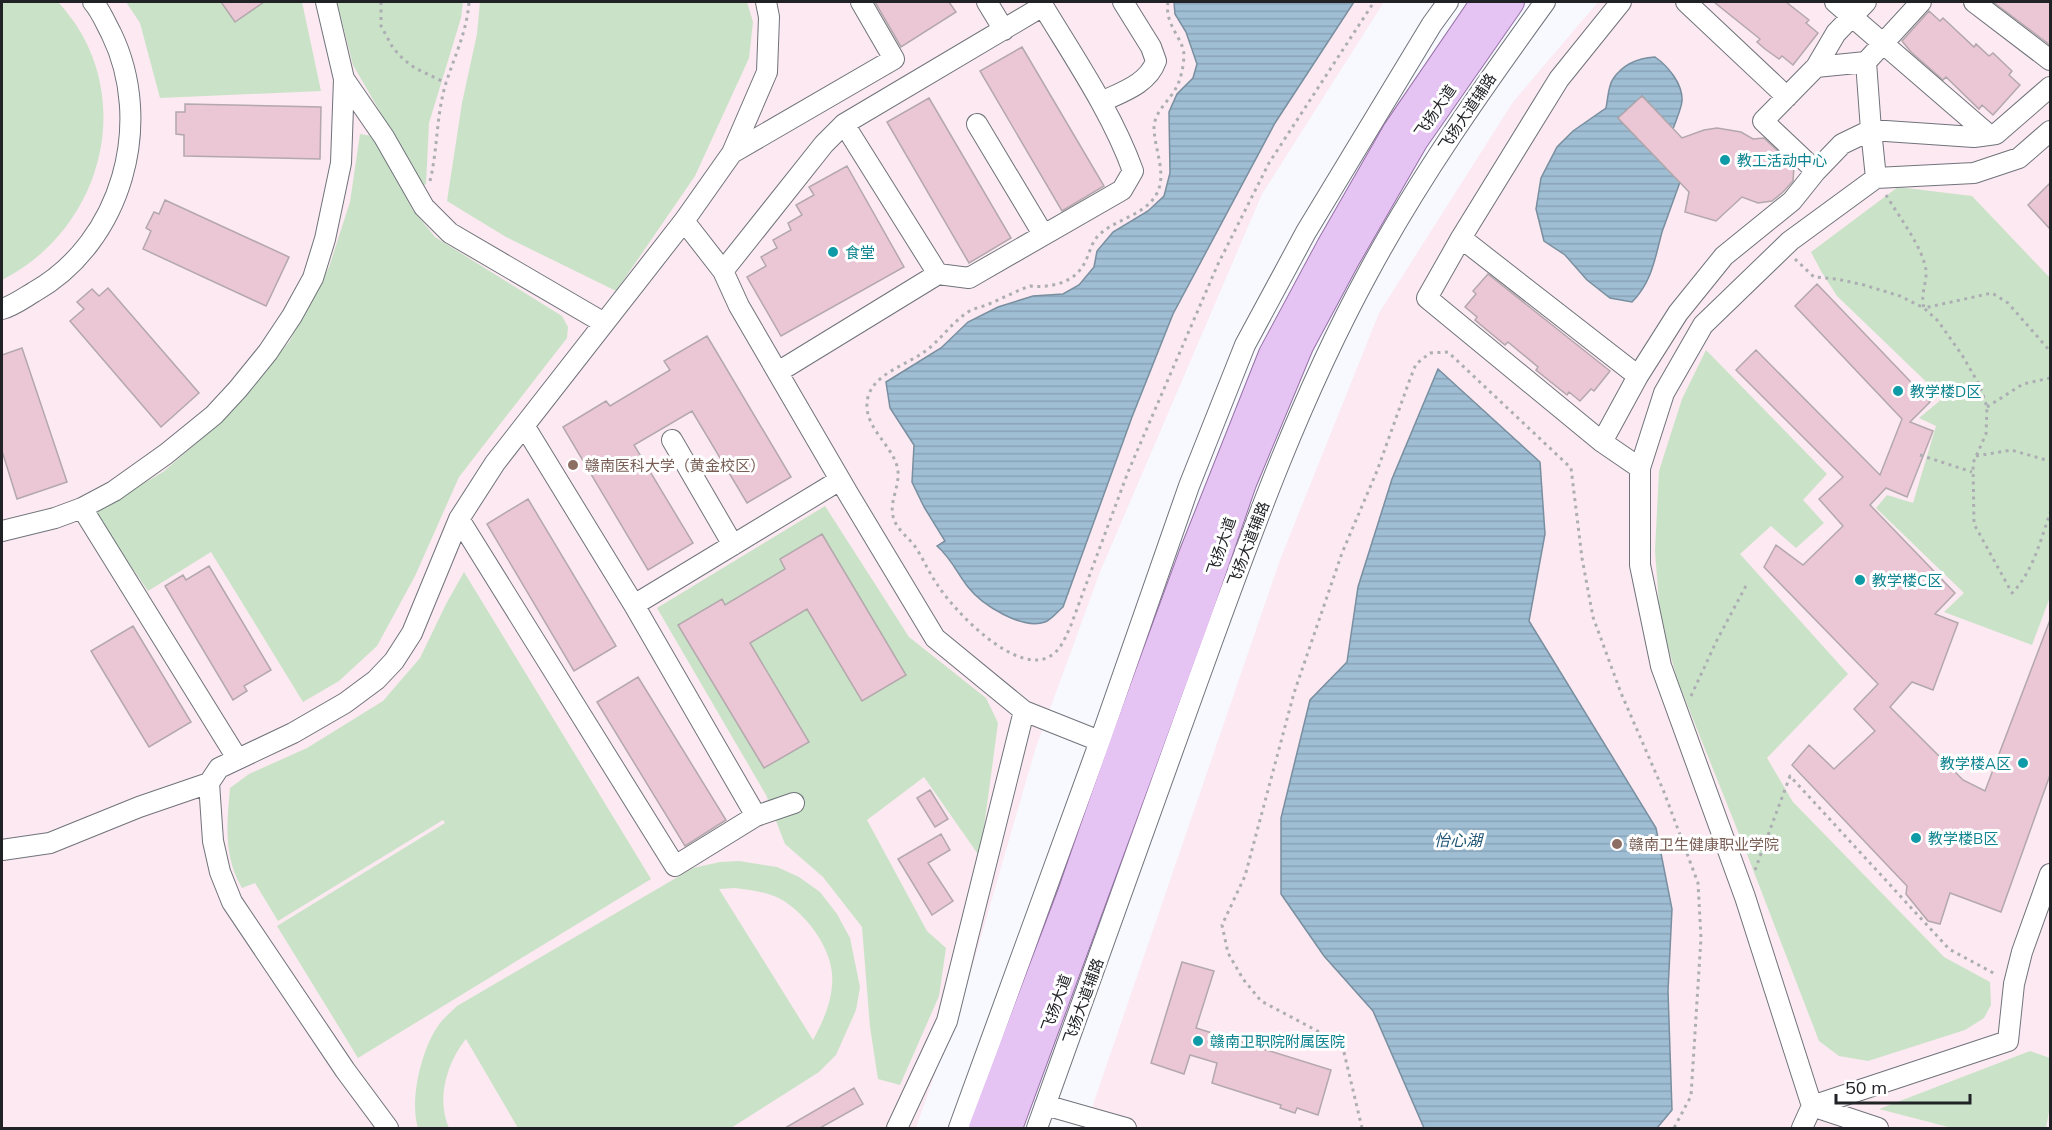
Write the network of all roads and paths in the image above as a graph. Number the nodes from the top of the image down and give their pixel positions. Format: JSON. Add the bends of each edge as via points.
{"nodes":[{"id":1,"x":93,"y":2,"type":"edge"},
{"id":2,"x":326,"y":2,"type":"edge"},
{"id":3,"x":381,"y":2,"type":"edge"},
{"id":4,"x":469,"y":2,"type":"edge"},
{"id":5,"x":766,"y":2,"type":"edge"},
{"id":6,"x":861,"y":2,"type":"edge"},
{"id":7,"x":987,"y":2,"type":"edge"},
{"id":8,"x":1123,"y":2,"type":"edge"},
{"id":9,"x":1168,"y":2,"type":"edge"},
{"id":10,"x":1374,"y":2,"type":"edge"},
{"id":11,"x":1448,"y":2,"type":"edge"},
{"id":12,"x":1461,"y":2,"type":"edge"},
{"id":13,"x":1484,"y":2,"type":"edge"},
{"id":14,"x":1511,"y":2,"type":"edge"},
{"id":15,"x":1545,"y":2,"type":"edge"},
{"id":16,"x":1621,"y":2,"type":"edge"},
{"id":17,"x":1686,"y":2,"type":"edge"},
{"id":18,"x":1835,"y":2,"type":"edge"},
{"id":19,"x":1866,"y":2,"type":"edge"},
{"id":20,"x":1921,"y":2,"type":"edge"},
{"id":21,"x":1974,"y":2,"type":"edge"},
{"id":22,"x":1047,"y":4,"type":"edge"},
{"id":23,"x":1852,"y":16,"type":"junction"},
{"id":24,"x":1432,"y":24,"type":"junction"},
{"id":25,"x":1004,"y":30,"type":"junction"},
{"id":26,"x":1883,"y":43,"type":"junction"},
{"id":27,"x":2050,"y":60,"type":"edge"},
{"id":28,"x":1866,"y":62,"type":"junction"},
{"id":29,"x":1816,"y":67,"type":"junction"},
{"id":30,"x":344,"y":79,"type":"junction"},
{"id":31,"x":446,"y":83,"type":"junction"},
{"id":32,"x":2050,"y":87,"type":"edge"},
{"id":33,"x":1787,"y":97,"type":"junction"},
{"id":34,"x":1101,"y":102,"type":"junction"},
{"id":35,"x":844,"y":124,"type":"junction"},
{"id":36,"x":977,"y":124,"type":"dead end"},
{"id":37,"x":1871,"y":130,"type":"junction"},
{"id":38,"x":2050,"y":131,"type":"edge"},
{"id":39,"x":1989,"y":135,"type":"junction"},
{"id":40,"x":732,"y":153,"type":"junction"},
{"id":41,"x":1816,"y":171,"type":"junction"},
{"id":42,"x":1876,"y":178,"type":"junction"},
{"id":43,"x":424,"y":207,"type":"junction"},
{"id":44,"x":684,"y":221,"type":"junction"},
{"id":45,"x":1043,"y":234,"type":"junction"},
{"id":46,"x":1461,"y":238,"type":"junction"},
{"id":47,"x":1783,"y":248,"type":"junction"},
{"id":48,"x":723,"y":271,"type":"junction"},
{"id":49,"x":938,"y":274,"type":"junction"},
{"id":50,"x":1924,"y":308,"type":"junction"},
{"id":51,"x":2,"y":309,"type":"edge"},
{"id":52,"x":604,"y":323,"type":"junction"},
{"id":53,"x":1300,"y":346,"type":"junction"},
{"id":54,"x":2050,"y":351,"type":"edge"},
{"id":55,"x":778,"y":372,"type":"junction"},
{"id":56,"x":1638,"y":376,"type":"junction"},
{"id":57,"x":2050,"y":378,"type":"edge"},
{"id":58,"x":1987,"y":407,"type":"junction"},
{"id":59,"x":525,"y":427,"type":"junction"},
{"id":60,"x":1293,"y":428,"type":"junction"},
{"id":61,"x":672,"y":440,"type":"dead end"},
{"id":62,"x":1602,"y":442,"type":"junction"},
{"id":63,"x":1920,"y":455,"type":"dead end"},
{"id":64,"x":1976,"y":456,"type":"junction"},
{"id":65,"x":2050,"y":461,"type":"edge"},
{"id":66,"x":1640,"y":468,"type":"junction"},
{"id":67,"x":1973,"y":472,"type":"junction"},
{"id":68,"x":840,"y":480,"type":"junction"},
{"id":69,"x":1189,"y":486,"type":"junction"},
{"id":70,"x":82,"y":508,"type":"junction"},
{"id":71,"x":2050,"y":513,"type":"edge"},
{"id":72,"x":459,"y":519,"type":"junction"},
{"id":73,"x":2,"y":531,"type":"edge"},
{"id":74,"x":733,"y":545,"type":"junction"},
{"id":75,"x":1246,"y":545,"type":"junction"},
{"id":76,"x":1192,"y":555,"type":"junction"},
{"id":77,"x":1748,"y":582,"type":"dead end"},
{"id":78,"x":634,"y":605,"type":"junction"},
{"id":79,"x":1198,"y":614,"type":"junction"},
{"id":80,"x":1024,"y":711,"type":"junction"},
{"id":81,"x":1680,"y":720,"type":"junction"},
{"id":82,"x":1110,"y":745,"type":"junction"},
{"id":83,"x":237,"y":758,"type":"junction"},
{"id":84,"x":1145,"y":759,"type":"junction"},
{"id":85,"x":209,"y":783,"type":"junction"},
{"id":86,"x":794,"y":803,"type":"dead end"},
{"id":87,"x":756,"y":816,"type":"junction"},
{"id":88,"x":2,"y":850,"type":"edge"},
{"id":89,"x":2050,"y":874,"type":"edge"},
{"id":90,"x":1071,"y":893,"type":"junction"},
{"id":91,"x":1745,"y":897,"type":"junction"},
{"id":92,"x":1075,"y":951,"type":"junction"},
{"id":93,"x":1017,"y":963,"type":"junction"},
{"id":94,"x":2014,"y":984,"type":"junction"},
{"id":95,"x":1072,"y":1031,"type":"junction"},
{"id":96,"x":975,"y":1084,"type":"junction"},
{"id":97,"x":1045,"y":1104,"type":"junction"},
{"id":98,"x":1812,"y":1106,"type":"junction"},
{"id":99,"x":388,"y":1128,"type":"edge"},
{"id":100,"x":897,"y":1128,"type":"edge"},
{"id":101,"x":959,"y":1128,"type":"edge"},
{"id":102,"x":976,"y":1128,"type":"edge"},
{"id":103,"x":982,"y":1128,"type":"edge"},
{"id":104,"x":1010,"y":1128,"type":"edge"},
{"id":105,"x":1036,"y":1128,"type":"edge"},
{"id":106,"x":1126,"y":1128,"type":"edge"},
{"id":107,"x":1362,"y":1128,"type":"edge"},
{"id":108,"x":1674,"y":1128,"type":"edge"},
{"id":109,"x":1802,"y":1128,"type":"edge"},
{"id":110,"x":1878,"y":1128,"type":"edge"}],
"edges":[{"from":1,"to":51,"type":"street","via":[[120,53],[131,102],[129,152],[115,201],[88,246],[51,282]]},
{"from":2,"to":30,"type":"street"},
{"from":3,"to":31,"type":"path","via":[[381,26],[393,48],[415,68]]},
{"from":4,"to":31,"type":"path","via":[[458,52]]},
{"from":5,"to":40,"type":"street","via":[[767,72]]},
{"from":6,"to":40,"type":"street","via":[[894,59]]},
{"from":7,"to":25,"type":"street"},
{"from":8,"to":34,"type":"street","via":[[1156,61],[1143,81]]},
{"from":9,"to":10,"type":"path","via":[[1169,21],[1184,53],[1183,70],[1154,126],[1161,181],[1156,195],[1146,206],[1097,237],[1076,275],[1059,284],[1030,285],[968,312],[925,352],[877,383],[868,396],[867,413],[897,466],[892,515],[903,535],[915,546],[937,585],[962,616],[990,640],[1032,660],[1050,657],[1061,647],[1128,472],[1218,264],[1269,163]]},
{"from":11,"to":24,"type":"street"},
{"from":12,"to":24,"type":"street"},
{"from":13,"to":76,"type":"main road","name":"飞扬大道","via":[[1396,131],[1272,354]]},
{"from":14,"to":53,"type":"main road","name":"飞扬大道","via":[[1415,140]]},
{"from":15,"to":60,"type":"street","name":"飞扬大道辅路","via":[[1436,159],[1368,272]]},
{"from":16,"to":46,"type":"street","via":[[1559,79]]},
{"from":17,"to":33,"type":"street"},
{"from":18,"to":23,"type":"street"},
{"from":19,"to":23,"type":"street"},
{"from":20,"to":26,"type":"street"},
{"from":21,"to":27,"type":"street"},
{"from":22,"to":25,"type":"street"},
{"from":22,"to":34,"type":"street"},
{"from":23,"to":26,"type":"street"},
{"from":23,"to":29,"type":"street","via":[[1836,33]]},
{"from":24,"to":69,"type":"street","via":[[1306,232],[1245,345]]},
{"from":25,"to":35,"type":"street"},
{"from":26,"to":28,"type":"street"},
{"from":26,"to":39,"type":"street"},
{"from":28,"to":29,"type":"street"},
{"from":28,"to":37,"type":"street"},
{"from":29,"to":33,"type":"street"},
{"from":30,"to":43,"type":"street","via":[[384,137]]},
{"from":30,"to":70,"type":"street","via":[[341,163],[325,239],[313,278],[292,316],[261,361],[214,415],[114,491]]},
{"from":31,"to":43,"type":"path"},
{"from":32,"to":39,"type":"street","via":[[1996,134]]},
{"from":33,"to":41,"type":"street","via":[[1762,121]]},
{"from":34,"to":45,"type":"street","via":[[1133,171],[1122,190]]},
{"from":35,"to":48,"type":"street"},
{"from":35,"to":49,"type":"street"},
{"from":36,"to":45,"type":"street"},
{"from":37,"to":39,"type":"street"},
{"from":37,"to":41,"type":"street","via":[[1842,144]]},
{"from":37,"to":42,"type":"street"},
{"from":38,"to":42,"type":"street","via":[[2019,158],[1974,173]]},
{"from":40,"to":44,"type":"street"},
{"from":41,"to":56,"type":"street","via":[[1792,201],[1724,256],[1678,313]]},
{"from":42,"to":47,"type":"street"},
{"from":42,"to":50,"type":"path","via":[[1919,250],[1926,270]]},
{"from":43,"to":52,"type":"street","via":[[450,233]]},
{"from":44,"to":48,"type":"street"},
{"from":44,"to":52,"type":"street"},
{"from":45,"to":49,"type":"street","via":[[969,278]]},
{"from":46,"to":56,"type":"street"},
{"from":46,"to":62,"type":"street","via":[[1427,298]]},
{"from":47,"to":50,"type":"path","via":[[1814,277],[1864,285]]},
{"from":47,"to":66,"type":"street","via":[[1703,325],[1664,393]]},
{"from":48,"to":55,"type":"street"},
{"from":49,"to":55,"type":"street"},
{"from":50,"to":54,"type":"path","via":[[1992,293],[2007,303]]},
{"from":50,"to":58,"type":"path","via":[[1962,355]]},
{"from":52,"to":59,"type":"street"},
{"from":53,"to":60,"type":"street"},
{"from":53,"to":79,"type":"main road","name":"飞扬大道","via":[[1243,483]]},
{"from":55,"to":68,"type":"street"},
{"from":56,"to":62,"type":"street"},
{"from":57,"to":58,"type":"path","via":[[2023,384]]},
{"from":58,"to":64,"type":"path","via":[[1986,434]]},
{"from":59,"to":72,"type":"street","via":[[495,463]]},
{"from":59,"to":78,"type":"street"},
{"from":60,"to":75,"type":"street","name":"飞扬大道辅路"},
{"from":61,"to":74,"type":"street"},
{"from":62,"to":66,"type":"street"},
{"from":63,"to":67,"type":"path"},
{"from":64,"to":65,"type":"path","via":[[2011,450]]},
{"from":64,"to":67,"type":"path"},
{"from":66,"to":81,"type":"street","via":[[1640,565],[1660,666]]},
{"from":67,"to":71,"type":"path","via":[[1974,524],[2012,592],[2038,549]]},
{"from":68,"to":74,"type":"street"},
{"from":68,"to":80,"type":"street","via":[[935,638]]},
{"from":69,"to":76,"type":"street"},
{"from":69,"to":82,"type":"street"},
{"from":70,"to":73,"type":"street"},
{"from":70,"to":83,"type":"street"},
{"from":72,"to":83,"type":"street","via":[[412,633],[394,661],[345,703],[293,733]]},
{"from":72,"to":87,"type":"street","via":[[675,866]]},
{"from":74,"to":78,"type":"street"},
{"from":75,"to":79,"type":"street"},
{"from":75,"to":95,"type":"street","name":"飞扬大道辅路"},
{"from":76,"to":82,"type":"main road","name":"飞扬大道"},
{"from":77,"to":81,"type":"path"},
{"from":78,"to":87,"type":"street"},
{"from":79,"to":84,"type":"main road","name":"飞扬大道"},
{"from":80,"to":82,"type":"street"},
{"from":80,"to":100,"type":"street","via":[[946,1021]]},
{"from":81,"to":91,"type":"street"},
{"from":82,"to":84,"type":"street"},
{"from":82,"to":90,"type":"main road","name":"飞扬大道"},
{"from":82,"to":93,"type":"street"},
{"from":83,"to":85,"type":"street","via":[[219,768]]},
{"from":84,"to":92,"type":"main road","name":"飞扬大道"},
{"from":85,"to":88,"type":"street","via":[[50,843]]},
{"from":85,"to":99,"type":"street","via":[[213,841],[232,902]]},
{"from":86,"to":87,"type":"street"},
{"from":89,"to":94,"type":"street"},
{"from":90,"to":93,"type":"street"},
{"from":90,"to":103,"type":"main road","name":"飞扬大道"},
{"from":91,"to":94,"type":"path","via":[[1790,776],[1949,949]]},
{"from":91,"to":98,"type":"street"},
{"from":92,"to":95,"type":"street"},
{"from":92,"to":104,"type":"main road","name":"飞扬大道"},
{"from":93,"to":96,"type":"street"},
{"from":94,"to":98,"type":"street","via":[[2008,1041]]},
{"from":95,"to":97,"type":"street","name":"飞扬大道辅路"},
{"from":96,"to":101,"type":"street"},
{"from":96,"to":102,"type":"street"},
{"from":97,"to":105,"type":"street","name":"飞扬大道辅路"},
{"from":97,"to":106,"type":"street"},
{"from":98,"to":109,"type":"street"},
{"from":98,"to":110,"type":"street"},
{"from":107,"to":108,"type":"path","via":[[1342,1044],[1261,1001],[1228,953],[1222,925],[1245,876],[1294,693],[1342,553],[1416,364],[1430,353],[1448,352],[1571,468],[1593,616],[1698,883],[1701,938],[1691,1096]]}]}
